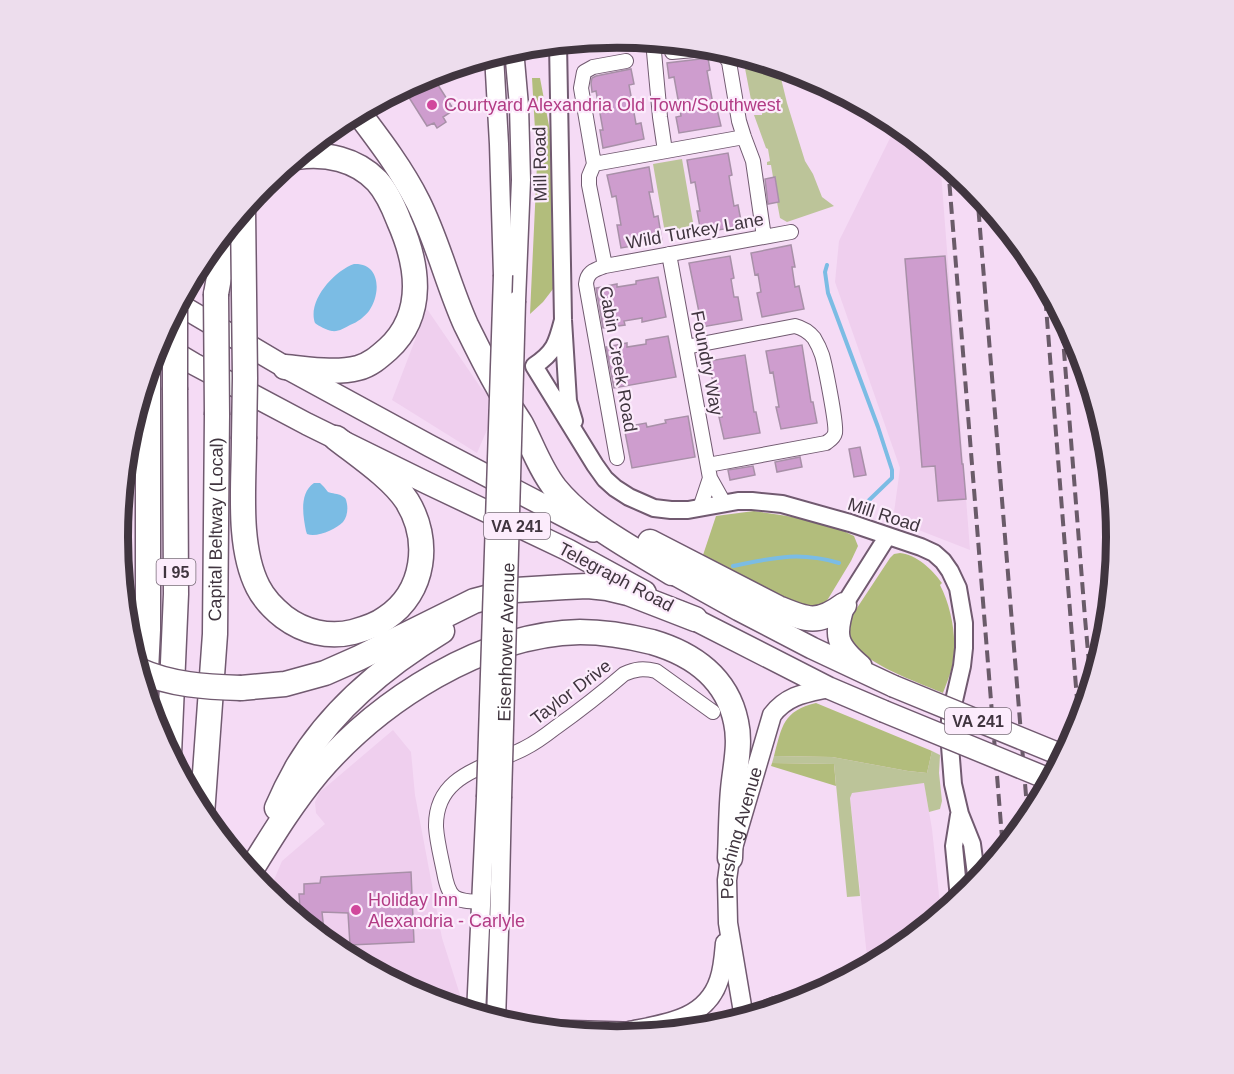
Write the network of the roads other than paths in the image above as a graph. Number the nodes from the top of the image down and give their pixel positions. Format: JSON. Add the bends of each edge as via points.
{"nodes":[{"id":1,"x":654,"y":49,"type":"edge"},
{"id":2,"x":558,"y":52,"type":"edge"},
{"id":3,"x":672,"y":52,"type":"dead end"},
{"id":4,"x":677,"y":52,"type":"edge"},
{"id":5,"x":515,"y":59,"type":"edge"},
{"id":6,"x":626,"y":61,"type":"dead end"},
{"id":7,"x":728,"y":61,"type":"edge"},
{"id":8,"x":494,"y":64,"type":"edge"},
{"id":9,"x":363,"y":119,"type":"edge"},
{"id":10,"x":744,"y":137,"type":"junction"},
{"id":11,"x":666,"y":151,"type":"junction"},
{"id":12,"x":311,"y":156,"type":"edge"},
{"id":13,"x":594,"y":165,"type":"junction"},
{"id":14,"x":243,"y":222,"type":"edge"},
{"id":15,"x":791,"y":232,"type":"dead end"},
{"id":16,"x":764,"y":237,"type":"junction"},
{"id":17,"x":225,"y":244,"type":"edge"},
{"id":18,"x":669,"y":255,"type":"junction"},
{"id":19,"x":215,"y":258,"type":"edge"},
{"id":20,"x":604,"y":266,"type":"junction"},
{"id":21,"x":216,"y":294,"type":"junction"},
{"id":22,"x":185,"y":308,"type":"edge"},
{"id":23,"x":563,"y":320,"type":"junction"},
{"id":24,"x":175,"y":328,"type":"edge"},
{"id":25,"x":686,"y":346,"type":"junction"},
{"id":26,"x":166,"y":347,"type":"edge"},
{"id":27,"x":285,"y":367,"type":"junction"},
{"id":28,"x":148,"y":400,"type":"edge"},
{"id":29,"x":520,"y":423,"type":"junction"},
{"id":30,"x":336,"y":438,"type":"junction"},
{"id":31,"x":581,"y":442,"type":"junction"},
{"id":32,"x":617,"y":458,"type":"dead end"},
{"id":33,"x":709,"y":471,"type":"junction"},
{"id":34,"x":724,"y":504,"type":"junction"},
{"id":35,"x":700,"y":507,"type":"junction"},
{"id":36,"x":887,"y":537,"type":"junction"},
{"id":37,"x":672,"y":573,"type":"junction"},
{"id":38,"x":541,"y":589,"type":"junction"},
{"id":39,"x":844,"y":605,"type":"junction"},
{"id":40,"x":739,"y":610,"type":"junction"},
{"id":41,"x":695,"y":620,"type":"junction"},
{"id":42,"x":146,"y":667,"type":"edge"},
{"id":43,"x":148,"y":674,"type":"edge"},
{"id":44,"x":884,"y":682,"type":"junction"},
{"id":45,"x":829,"y":688,"type":"junction"},
{"id":46,"x":713,"y":712,"type":"dead end"},
{"id":47,"x":170,"y":735,"type":"edge"},
{"id":48,"x":1056,"y":753,"type":"edge"},
{"id":49,"x":1043,"y":777,"type":"edge"},
{"id":50,"x":494,"y":797,"type":"junction"},
{"id":51,"x":203,"y":798,"type":"edge"},
{"id":52,"x":960,"y":814,"type":"junction"},
{"id":53,"x":730,"y":858,"type":"junction"},
{"id":54,"x":254,"y":865,"type":"edge"},
{"id":55,"x":255,"y":866,"type":"edge"},
{"id":56,"x":975,"y":870,"type":"edge"},
{"id":57,"x":958,"y":888,"type":"edge"},
{"id":58,"x":481,"y":902,"type":"junction"},
{"id":59,"x":728,"y":923,"type":"junction"},
{"id":60,"x":476,"y":1005,"type":"edge"},
{"id":61,"x":743,"y":1009,"type":"edge"},
{"id":62,"x":496,"y":1011,"type":"edge"},
{"id":63,"x":660,"y":1024,"type":"edge"}],
"edges":[{"from":1,"to":11,"type":"street"},
{"from":2,"to":23,"type":"street","name":"Mill Road"},
{"from":3,"to":4,"type":"street"},
{"from":5,"to":50,"type":"main road","name":"Eisenhower Avenue","bridge":true,"via":[[521,172]]},
{"from":6,"to":13,"type":"street","name":"Cabin Creek Road","via":[[593,67],[582,77]]},
{"from":7,"to":10,"type":"street"},
{"from":8,"to":50,"type":"main road","name":"Eisenhower Avenue","bridge":true,"via":[[503,275]]},
{"from":9,"to":29,"type":"highway","via":[[418,202],[467,326]]},
{"from":10,"to":11,"type":"street"},
{"from":10,"to":16,"type":"street","via":[[753,161]]},
{"from":11,"to":13,"type":"street"},
{"from":12,"to":27,"type":"highway","via":[[343,160],[378,182],[404,232],[414,269],[415,296],[403,331],[369,364],[332,371]]},
{"from":13,"to":20,"type":"street","name":"Cabin Creek Road","via":[[589,186]]},
{"from":14,"to":30,"type":"highway","bridge":true,"via":[[245,541],[249,565],[272,607],[300,627],[332,635],[369,627],[397,610],[415,583],[422,549],[415,515],[398,489]]},
{"from":15,"to":16,"type":"street","name":"Wild Turkey Lane"},
{"from":16,"to":18,"type":"street","name":"Wild Turkey Lane"},
{"from":17,"to":21,"type":"highway"},
{"from":18,"to":20,"type":"street","name":"Wild Turkey Lane"},
{"from":18,"to":25,"type":"street","name":"Foundry Way"},
{"from":19,"to":21,"type":"highway","name":"Capital Beltway (Local)","number":"I 95"},
{"from":20,"to":32,"type":"street","name":"Cabin Creek Road","via":[[590,272],[586,284]]},
{"from":21,"to":51,"type":"highway","name":"Capital Beltway (Local)","number":"I 95","bridge":true,"via":[[215,634]]},
{"from":22,"to":27,"type":"main road","name":"Telegraph Road","number":"VA 241"},
{"from":23,"to":31,"type":"street","name":"Mill Road","via":[[568,401]]},
{"from":23,"to":31,"type":"street","name":"Mill Road","via":[[557,344],[534,366]]},
{"from":24,"to":47,"type":"highway","number":"I 95","bridge":true,"via":[[176,594]]},
{"from":25,"to":33,"type":"street","name":"Foundry Way"},
{"from":25,"to":33,"type":"street","via":[[800,327],[814,339],[822,356],[834,414],[835,433],[826,443]]},
{"from":26,"to":30,"type":"main road","name":"Telegraph Road","number":"VA 241"},
{"from":27,"to":37,"type":"main road","name":"Telegraph Road","number":"VA 241"},
{"from":28,"to":42,"type":"highway","number":"I 95"},
{"from":29,"to":37,"type":"highway","via":[[543,470],[570,504]]},
{"from":29,"to":39,"type":"highway","via":[[568,486],[584,502],[627,531],[796,615],[825,618]]},
{"from":30,"to":41,"type":"main road","name":"Telegraph Road","number":"VA 241","via":[[568,550]]},
{"from":31,"to":35,"type":"street","name":"Mill Road","via":[[605,479],[628,497],[654,508]]},
{"from":33,"to":34,"type":"street","name":"Foundry Way"},
{"from":33,"to":35,"type":"street","name":"Foundry Way"},
{"from":34,"to":35,"type":"street","name":"Mill Road"},
{"from":34,"to":36,"type":"street","name":"Mill Road","via":[[782,504]]},
{"from":36,"to":39,"type":"street"},
{"from":36,"to":52,"type":"street","name":"Mill Road","via":[[934,553],[950,571],[958,588],[964,648],[950,718],[950,746]]},
{"from":37,"to":40,"type":"main road","name":"Telegraph Road","number":"VA 241"},
{"from":38,"to":41,"type":"highway","via":[[607,588]]},
{"from":38,"to":43,"type":"highway","bridge":true,"via":[[474,601],[325,673],[285,684],[214,688]]},
{"from":38,"to":54,"type":"highway","via":[[495,603],[461,619],[357,694],[298,766]]},
{"from":39,"to":40,"type":"main road","via":[[817,626],[791,625]]},
{"from":39,"to":44,"type":"main road","via":[[838,626],[840,643],[852,658]]},
{"from":40,"to":44,"type":"main road","name":"Telegraph Road","number":"VA 241"},
{"from":41,"to":45,"type":"main road","name":"Telegraph Road","number":"VA 241"},
{"from":44,"to":48,"type":"main road","name":"Telegraph Road","number":"VA 241","bridge":true},
{"from":45,"to":49,"type":"main road","name":"Telegraph Road","number":"VA 241","bridge":true},
{"from":45,"to":53,"type":"main road","name":"Pershing Avenue","via":[[787,700],[772,715]]},
{"from":46,"to":58,"type":"street","name":"Taylor Drive","via":[[656,671],[634,669],[526,748],[456,781],[438,808],[446,884],[459,900]]},
{"from":50,"to":58,"type":"main road","name":"Eisenhower Avenue"},
{"from":50,"to":62,"type":"main road","name":"Eisenhower Avenue","via":[[499,931]]},
{"from":52,"to":56,"type":"street","name":"Mill Road","via":[[972,844]]},
{"from":52,"to":57,"type":"street","name":"Mill Road","via":[[954,846]]},
{"from":53,"to":55,"type":"highway","via":[[738,736],[721,686],[692,659],[657,644],[615,634],[578,632],[494,649],[445,671],[390,705],[319,771]]},
{"from":53,"to":59,"type":"main road","name":"Pershing Avenue"},
{"from":58,"to":60,"type":"main road","name":"Eisenhower Avenue"},
{"from":59,"to":61,"type":"main road","name":"Pershing Avenue"},
{"from":59,"to":63,"type":"main road","via":[[715,990],[698,1011]]}]}
